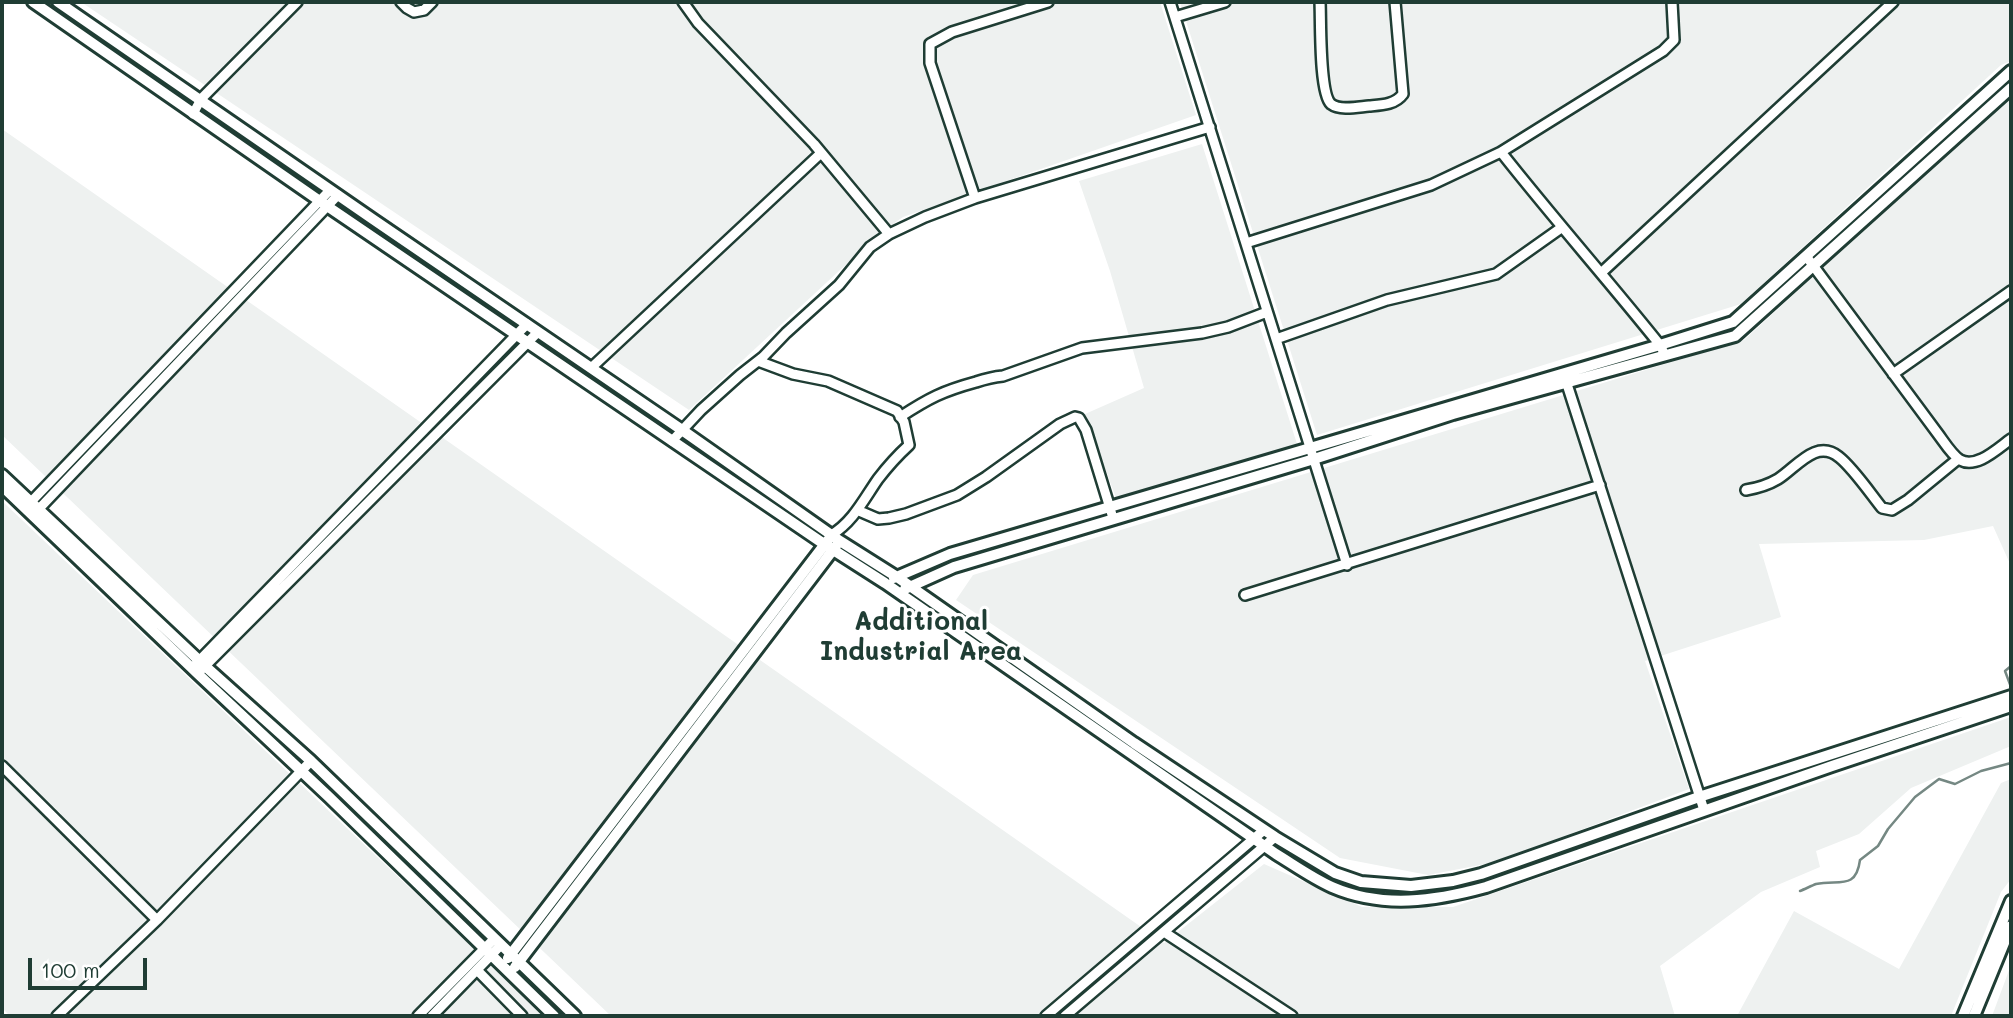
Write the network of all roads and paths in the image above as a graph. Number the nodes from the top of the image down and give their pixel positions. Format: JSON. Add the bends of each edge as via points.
{"nodes":[{"id":1,"x":33,"y":2,"type":"edge"},
{"id":2,"x":58,"y":2,"type":"edge"},
{"id":3,"x":297,"y":2,"type":"edge"},
{"id":4,"x":401,"y":2,"type":"edge"},
{"id":5,"x":432,"y":2,"type":"edge"},
{"id":6,"x":683,"y":2,"type":"edge"},
{"id":7,"x":1048,"y":2,"type":"edge"},
{"id":8,"x":1170,"y":2,"type":"edge"},
{"id":9,"x":1225,"y":2,"type":"edge"},
{"id":10,"x":1320,"y":2,"type":"edge"},
{"id":11,"x":1395,"y":2,"type":"edge"},
{"id":12,"x":1672,"y":2,"type":"edge"},
{"id":13,"x":1893,"y":2,"type":"edge"},
{"id":14,"x":1175,"y":17,"type":"junction"},
{"id":15,"x":93,"y":25,"type":"junction"},
{"id":16,"x":85,"y":38,"type":"junction"},
{"id":17,"x":2011,"y":71,"type":"edge"},
{"id":18,"x":2011,"y":88,"type":"edge"},
{"id":19,"x":201,"y":99,"type":"junction"},
{"id":20,"x":193,"y":114,"type":"junction"},
{"id":21,"x":1210,"y":127,"type":"junction"},
{"id":22,"x":1501,"y":152,"type":"junction"},
{"id":23,"x":821,"y":153,"type":"junction"},
{"id":24,"x":334,"y":192,"type":"junction"},
{"id":25,"x":975,"y":198,"type":"junction"},
{"id":26,"x":323,"y":203,"type":"junction"},
{"id":27,"x":1561,"y":228,"type":"junction"},
{"id":28,"x":889,"y":234,"type":"junction"},
{"id":29,"x":1246,"y":243,"type":"junction"},
{"id":30,"x":1806,"y":256,"type":"junction"},
{"id":31,"x":1813,"y":266,"type":"junction"},
{"id":32,"x":1601,"y":273,"type":"junction"},
{"id":33,"x":2011,"y":291,"type":"edge"},
{"id":34,"x":1267,"y":312,"type":"junction"},
{"id":35,"x":527,"y":324,"type":"junction"},
{"id":36,"x":538,"y":332,"type":"junction"},
{"id":37,"x":516,"y":335,"type":"junction"},
{"id":38,"x":1276,"y":339,"type":"junction"},
{"id":39,"x":527,"y":343,"type":"junction"},
{"id":40,"x":1662,"y":350,"type":"junction"},
{"id":41,"x":758,"y":361,"type":"junction"},
{"id":42,"x":591,"y":368,"type":"junction"},
{"id":43,"x":1893,"y":374,"type":"junction"},
{"id":44,"x":1565,"y":378,"type":"junction"},
{"id":45,"x":900,"y":416,"type":"junction"},
{"id":46,"x":682,"y":430,"type":"junction"},
{"id":47,"x":2011,"y":439,"type":"edge"},
{"id":48,"x":672,"y":441,"type":"junction"},
{"id":49,"x":1312,"y":454,"type":"junction"},
{"id":50,"x":1958,"y":459,"type":"junction"},
{"id":51,"x":2,"y":475,"type":"edge"},
{"id":52,"x":1600,"y":485,"type":"junction"},
{"id":53,"x":2,"y":486,"type":"edge"},
{"id":54,"x":1746,"y":490,"type":"dead end"},
{"id":55,"x":31,"y":509,"type":"junction"},
{"id":56,"x":857,"y":510,"type":"junction"},
{"id":57,"x":1111,"y":513,"type":"junction"},
{"id":58,"x":832,"y":543,"type":"junction"},
{"id":59,"x":1347,"y":565,"type":"junction"},
{"id":60,"x":897,"y":577,"type":"junction"},
{"id":61,"x":885,"y":583,"type":"junction"},
{"id":62,"x":904,"y":590,"type":"junction"},
{"id":63,"x":1245,"y":595,"type":"dead end"},
{"id":64,"x":198,"y":667,"type":"junction"},
{"id":65,"x":2011,"y":696,"type":"edge"},
{"id":66,"x":2011,"y":706,"type":"edge"},
{"id":67,"x":311,"y":761,"type":"junction"},
{"id":68,"x":2,"y":766,"type":"edge"},
{"id":69,"x":301,"y":772,"type":"junction"},
{"id":70,"x":1699,"y":797,"type":"junction"},
{"id":71,"x":1704,"y":810,"type":"junction"},
{"id":72,"x":1264,"y":830,"type":"junction"},
{"id":73,"x":1255,"y":838,"type":"junction"},
{"id":74,"x":1275,"y":838,"type":"junction"},
{"id":75,"x":1265,"y":846,"type":"junction"},
{"id":76,"x":2011,"y":901,"type":"edge"},
{"id":77,"x":158,"y":920,"type":"junction"},
{"id":78,"x":2011,"y":926,"type":"edge"},
{"id":79,"x":1164,"y":932,"type":"junction"},
{"id":80,"x":497,"y":942,"type":"junction"},
{"id":81,"x":487,"y":953,"type":"junction"},
{"id":82,"x":515,"y":958,"type":"junction"},
{"id":83,"x":506,"y":969,"type":"junction"},
{"id":84,"x":477,"y":970,"type":"junction"},
{"id":85,"x":57,"y":1016,"type":"edge"},
{"id":86,"x":418,"y":1016,"type":"edge"},
{"id":87,"x":432,"y":1016,"type":"edge"},
{"id":88,"x":522,"y":1016,"type":"edge"},
{"id":89,"x":554,"y":1016,"type":"edge"},
{"id":90,"x":575,"y":1016,"type":"edge"},
{"id":91,"x":1046,"y":1016,"type":"edge"},
{"id":92,"x":1065,"y":1016,"type":"edge"},
{"id":93,"x":1292,"y":1016,"type":"edge"},
{"id":94,"x":1963,"y":1016,"type":"edge"},
{"id":95,"x":1975,"y":1016,"type":"edge"}],
"edges":[{"from":1,"to":16,"type":"street"},
{"from":2,"to":15,"type":"street"},
{"from":3,"to":19,"type":"street"},
{"from":4,"to":5,"type":"street","via":[[414,12]]},
{"from":6,"to":23,"type":"street"},
{"from":7,"to":25,"type":"street","via":[[953,32],[930,44],[930,63]]},
{"from":8,"to":14,"type":"street"},
{"from":9,"to":14,"type":"street"},
{"from":10,"to":11,"type":"street","via":[[1326,93],[1333,106],[1349,107],[1391,103],[1403,94]]},
{"from":12,"to":22,"type":"street","via":[[1674,40],[1663,51]]},
{"from":13,"to":32,"type":"street"},
{"from":14,"to":21,"type":"street"},
{"from":15,"to":16,"type":"street"},
{"from":15,"to":19,"type":"street"},
{"from":16,"to":20,"type":"street"},
{"from":17,"to":30,"type":"street"},
{"from":18,"to":31,"type":"street"},
{"from":19,"to":20,"type":"street"},
{"from":19,"to":24,"type":"street"},
{"from":20,"to":26,"type":"street"},
{"from":21,"to":25,"type":"street"},
{"from":21,"to":29,"type":"street"},
{"from":22,"to":27,"type":"street"},
{"from":22,"to":29,"type":"street","via":[[1430,185]]},
{"from":23,"to":28,"type":"street"},
{"from":23,"to":42,"type":"street"},
{"from":24,"to":26,"type":"street"},
{"from":24,"to":35,"type":"street"},
{"from":25,"to":28,"type":"street"},
{"from":26,"to":37,"type":"street"},
{"from":26,"to":55,"type":"street"},
{"from":27,"to":32,"type":"street"},
{"from":27,"to":38,"type":"street","via":[[1496,274],[1387,300]]},
{"from":28,"to":41,"type":"street","via":[[870,247],[839,285]]},
{"from":29,"to":34,"type":"street"},
{"from":30,"to":31,"type":"street"},
{"from":30,"to":40,"type":"street","via":[[1733,322]]},
{"from":31,"to":40,"type":"street","via":[[1735,336]]},
{"from":31,"to":43,"type":"street"},
{"from":32,"to":40,"type":"street"},
{"from":33,"to":43,"type":"street"},
{"from":34,"to":38,"type":"street"},
{"from":34,"to":45,"type":"street","via":[[1202,333],[1082,348],[942,392]]},
{"from":35,"to":36,"type":"street"},
{"from":35,"to":37,"type":"street"},
{"from":36,"to":39,"type":"street"},
{"from":36,"to":42,"type":"street"},
{"from":37,"to":39,"type":"street"},
{"from":37,"to":64,"type":"street"},
{"from":38,"to":49,"type":"street"},
{"from":39,"to":48,"type":"street"},
{"from":39,"to":64,"type":"street"},
{"from":40,"to":44,"type":"street"},
{"from":41,"to":45,"type":"street","via":[[828,381]]},
{"from":41,"to":46,"type":"street"},
{"from":42,"to":46,"type":"street"},
{"from":43,"to":50,"type":"street"},
{"from":44,"to":49,"type":"street"},
{"from":44,"to":52,"type":"street"},
{"from":45,"to":56,"type":"street","via":[[909,445]]},
{"from":46,"to":48,"type":"street"},
{"from":46,"to":58,"type":"street"},
{"from":47,"to":50,"type":"street","via":[[1979,460]]},
{"from":48,"to":58,"type":"street"},
{"from":49,"to":57,"type":"street"},
{"from":49,"to":59,"type":"street"},
{"from":50,"to":54,"type":"street","via":[[1892,510],[1882,508],[1841,458],[1822,450],[1778,479]]},
{"from":51,"to":55,"type":"street"},
{"from":52,"to":59,"type":"street"},
{"from":52,"to":70,"type":"street"},
{"from":53,"to":55,"type":"street"},
{"from":55,"to":64,"type":"street"},
{"from":56,"to":57,"type":"street","via":[[878,519],[889,518],[957,495],[1075,417],[1086,430]]},
{"from":56,"to":58,"type":"street"},
{"from":57,"to":60,"type":"street","via":[[950,554]]},
{"from":57,"to":62,"type":"street","via":[[954,567]]},
{"from":58,"to":60,"type":"street"},
{"from":58,"to":61,"type":"street"},
{"from":58,"to":82,"type":"street"},
{"from":59,"to":63,"type":"street"},
{"from":60,"to":61,"type":"street"},
{"from":60,"to":62,"type":"street"},
{"from":61,"to":62,"type":"street"},
{"from":62,"to":72,"type":"street"},
{"from":62,"to":73,"type":"street"},
{"from":64,"to":67,"type":"street"},
{"from":64,"to":69,"type":"street"},
{"from":65,"to":70,"type":"street"},
{"from":66,"to":71,"type":"street"},
{"from":67,"to":69,"type":"street"},
{"from":67,"to":80,"type":"street"},
{"from":68,"to":77,"type":"street"},
{"from":69,"to":77,"type":"street"},
{"from":69,"to":81,"type":"street"},
{"from":70,"to":71,"type":"street"},
{"from":70,"to":74,"type":"street","via":[[1481,874],[1423,886],[1345,877]]},
{"from":71,"to":75,"type":"street","via":[[1486,887],[1426,901],[1342,891]]},
{"from":72,"to":73,"type":"street"},
{"from":72,"to":74,"type":"street"},
{"from":73,"to":75,"type":"street"},
{"from":73,"to":91,"type":"street"},
{"from":74,"to":75,"type":"street"},
{"from":75,"to":79,"type":"street"},
{"from":76,"to":94,"type":"street"},
{"from":77,"to":85,"type":"street"},
{"from":78,"to":95,"type":"street"},
{"from":79,"to":92,"type":"street"},
{"from":79,"to":93,"type":"street"},
{"from":80,"to":81,"type":"street"},
{"from":80,"to":82,"type":"street"},
{"from":81,"to":83,"type":"street"},
{"from":81,"to":84,"type":"street"},
{"from":81,"to":86,"type":"street"},
{"from":82,"to":83,"type":"street"},
{"from":82,"to":90,"type":"street"},
{"from":83,"to":89,"type":"street"},
{"from":84,"to":87,"type":"street"},
{"from":84,"to":88,"type":"street"}]}
